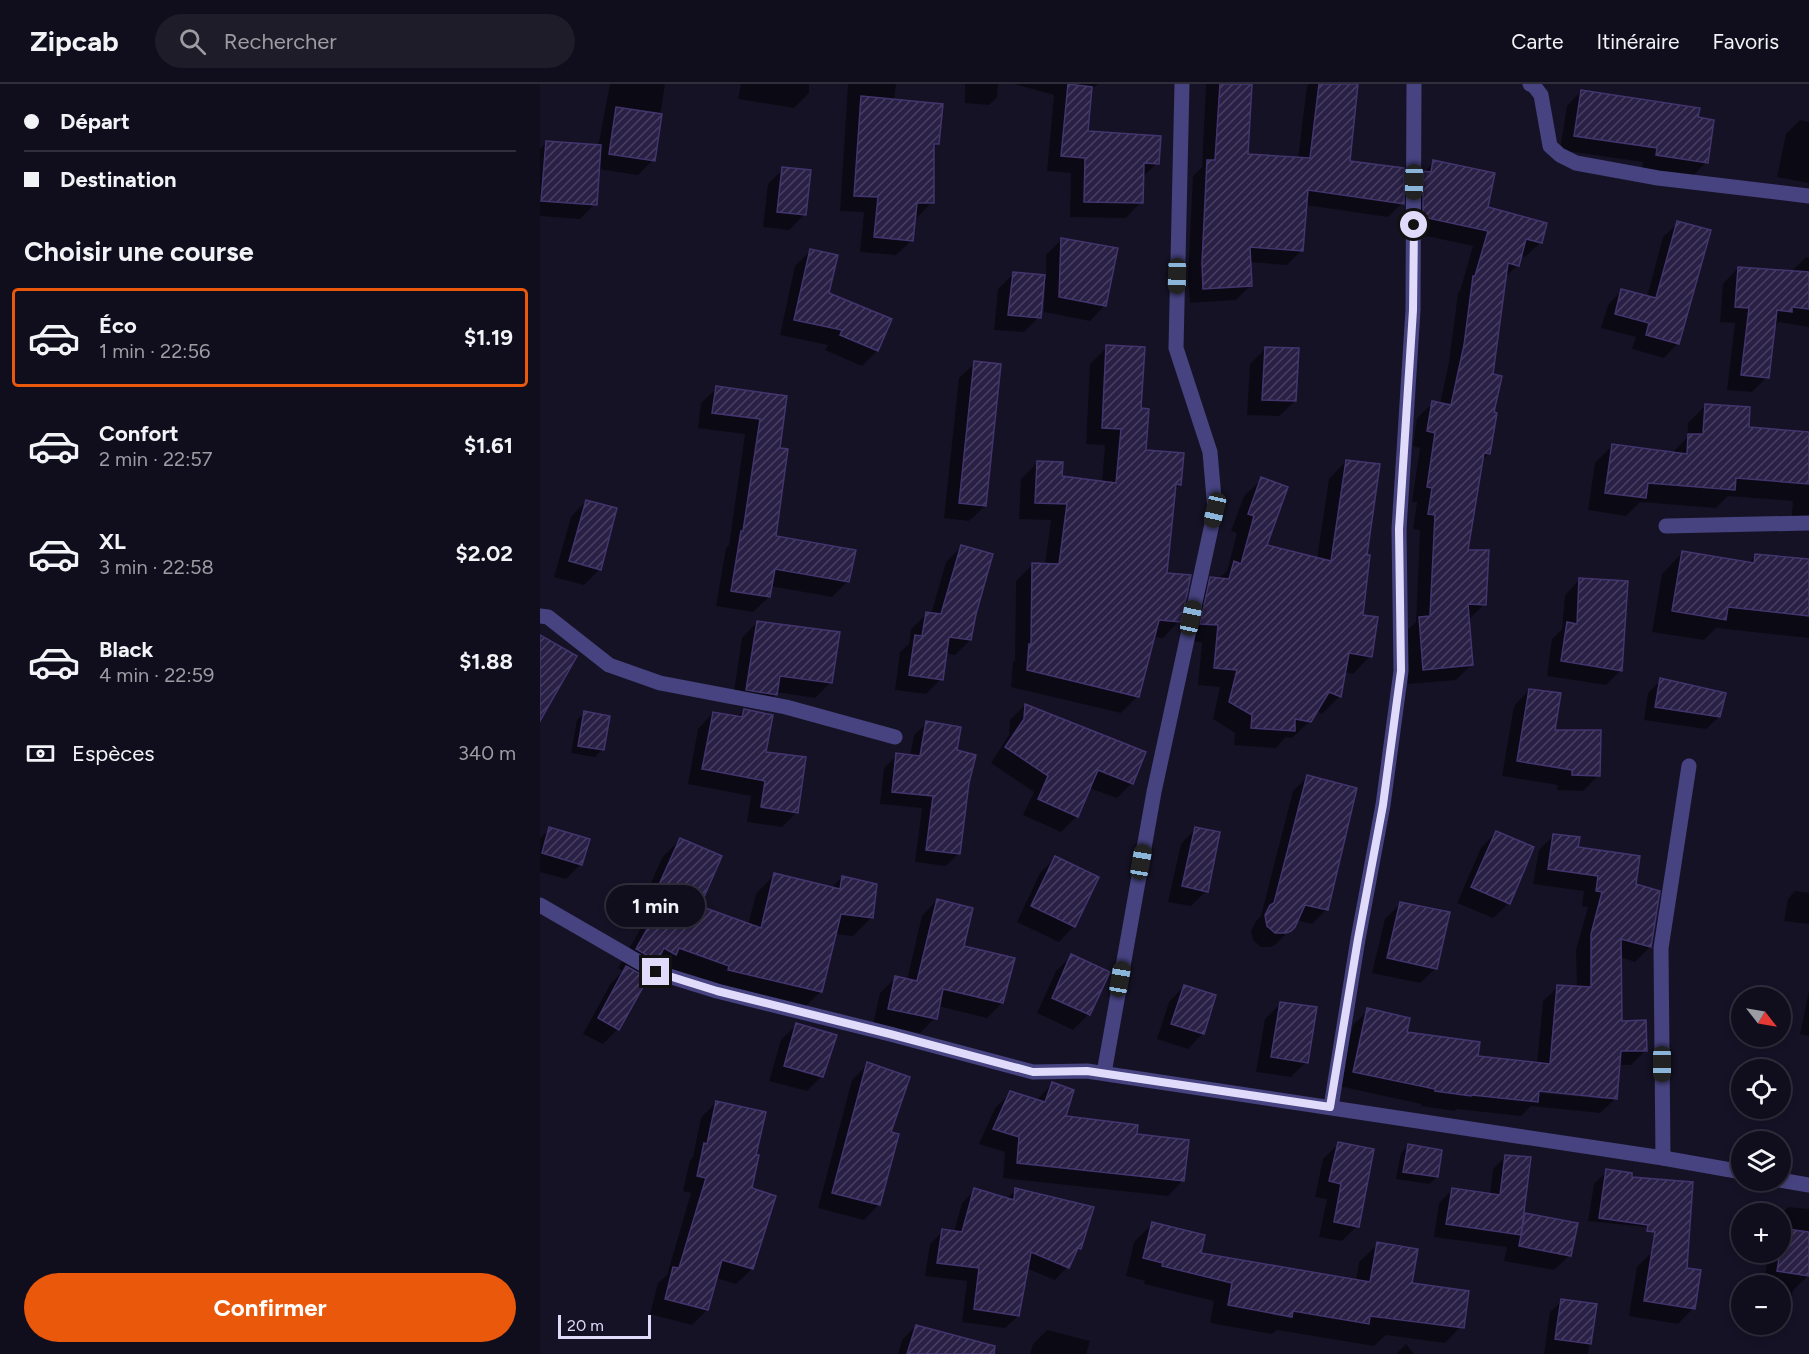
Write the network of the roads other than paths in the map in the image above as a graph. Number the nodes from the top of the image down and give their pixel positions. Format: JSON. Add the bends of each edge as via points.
{"nodes":[{"id":1,"x":1182,"y":84,"type":"edge"},
{"id":2,"x":1414,"y":84,"type":"edge"},
{"id":3,"x":1530,"y":84,"type":"edge"},
{"id":4,"x":1809,"y":196,"type":"edge"},
{"id":5,"x":1809,"y":523,"type":"edge"},
{"id":6,"x":1666,"y":526,"type":"dead end"},
{"id":7,"x":540,"y":616,"type":"edge"},
{"id":8,"x":895,"y":737,"type":"dead end"},
{"id":9,"x":1689,"y":766,"type":"dead end"},
{"id":10,"x":540,"y":905,"type":"edge"},
{"id":11,"x":1104,"y":1073,"type":"junction"},
{"id":12,"x":1330,"y":1107,"type":"junction"},
{"id":13,"x":1663,"y":1158,"type":"junction"},
{"id":14,"x":1731,"y":1171,"type":"edge"},
{"id":15,"x":1791,"y":1182,"type":"edge"},
{"id":16,"x":1809,"y":1185,"type":"edge"}],
"edges":[{"from":1,"to":11,"type":"street","via":[[1176,348],[1210,452],[1215,510],[1154,792]]},
{"from":2,"to":12,"type":"street","via":[[1413,310],[1399,529],[1401,671],[1383,805]]},
{"from":3,"to":4,"type":"street","via":[[1541,95],[1550,146],[1576,163],[1658,178]]},
{"from":5,"to":6,"type":"street"},
{"from":7,"to":8,"type":"street","via":[[548,616],[609,665],[660,683],[786,707]]},
{"from":9,"to":13,"type":"street","via":[[1661,948]]},
{"from":10,"to":11,"type":"street","via":[[656,972],[717,991],[1033,1072]]},
{"from":11,"to":12,"type":"street"},
{"from":12,"to":13,"type":"street"},
{"from":13,"to":14,"type":"street"},
{"from":15,"to":16,"type":"street"}]}
